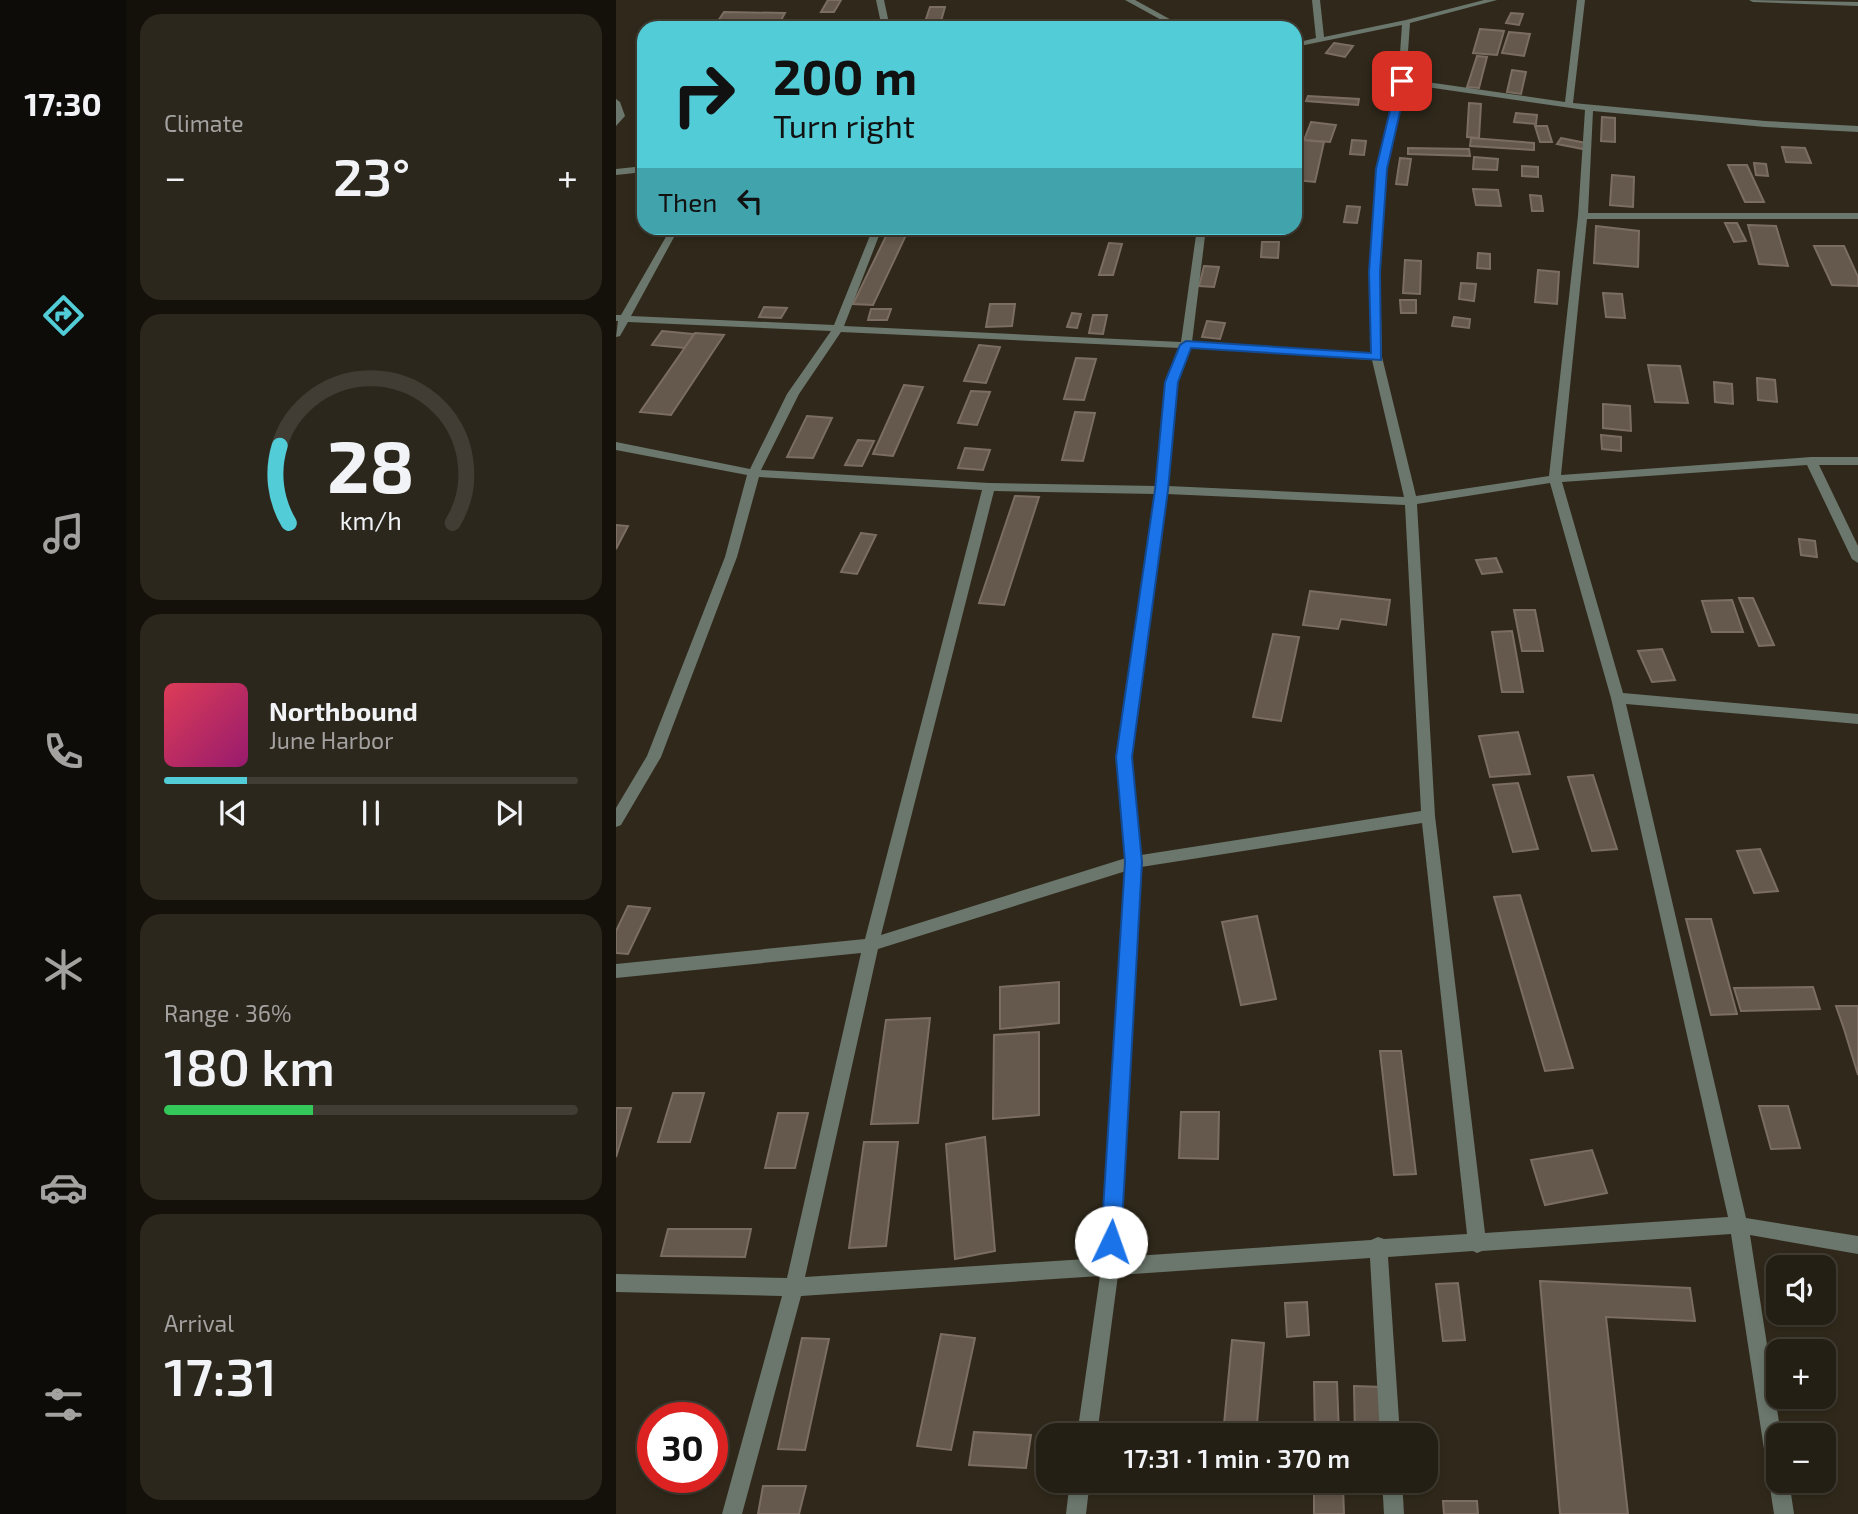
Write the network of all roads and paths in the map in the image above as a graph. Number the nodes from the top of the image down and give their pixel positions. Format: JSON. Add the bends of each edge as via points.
{"nodes":[{"id":1,"x":880,"y":0,"type":"edge"},
{"id":2,"x":1129,"y":0,"type":"edge"},
{"id":3,"x":1316,"y":0,"type":"edge"},
{"id":4,"x":1493,"y":0,"type":"edge"},
{"id":5,"x":1581,"y":0,"type":"edge"},
{"id":6,"x":1753,"y":0,"type":"edge"},
{"id":7,"x":1858,"y":4,"type":"edge"},
{"id":8,"x":884,"y":21,"type":"edge"},
{"id":9,"x":1169,"y":21,"type":"edge"},
{"id":10,"x":1406,"y":22,"type":"junction"},
{"id":11,"x":1320,"y":38,"type":"junction"},
{"id":12,"x":1302,"y":43,"type":"edge"},
{"id":13,"x":1402,"y":81,"type":"junction"},
{"id":14,"x":616,"y":102,"type":"edge"},
{"id":15,"x":1569,"y":104,"type":"junction"},
{"id":16,"x":1589,"y":108,"type":"junction"},
{"id":17,"x":616,"y":123,"type":"edge"},
{"id":18,"x":1858,"y":129,"type":"edge"},
{"id":19,"x":637,"y":170,"type":"edge"},
{"id":20,"x":616,"y":172,"type":"edge"},
{"id":21,"x":1583,"y":216,"type":"junction"},
{"id":22,"x":1858,"y":216,"type":"edge"},
{"id":23,"x":671,"y":235,"type":"edge"},
{"id":24,"x":874,"y":235,"type":"edge"},
{"id":25,"x":1201,"y":235,"type":"edge"},
{"id":26,"x":621,"y":319,"type":"edge"},
{"id":27,"x":837,"y":330,"type":"junction"},
{"id":28,"x":616,"y":334,"type":"edge"},
{"id":29,"x":1186,"y":345,"type":"junction"},
{"id":30,"x":1377,"y":357,"type":"junction"},
{"id":31,"x":616,"y":446,"type":"edge"},
{"id":32,"x":1811,"y":461,"type":"junction"},
{"id":33,"x":1858,"y":461,"type":"edge"},
{"id":34,"x":754,"y":473,"type":"junction"},
{"id":35,"x":1555,"y":479,"type":"junction"},
{"id":36,"x":989,"y":487,"type":"junction"},
{"id":37,"x":1162,"y":490,"type":"junction"},
{"id":38,"x":1411,"y":501,"type":"junction"},
{"id":39,"x":1858,"y":559,"type":"edge"},
{"id":40,"x":1618,"y":698,"type":"junction"},
{"id":41,"x":1858,"y":719,"type":"edge"},
{"id":42,"x":1428,"y":816,"type":"junction"},
{"id":43,"x":616,"y":821,"type":"edge"},
{"id":44,"x":1134,"y":862,"type":"junction"},
{"id":45,"x":871,"y":945,"type":"junction"},
{"id":46,"x":616,"y":971,"type":"edge"},
{"id":47,"x":1739,"y":1225,"type":"junction"},
{"id":48,"x":1477,"y":1244,"type":"junction"},
{"id":49,"x":1858,"y":1245,"type":"edge"},
{"id":50,"x":1378,"y":1246,"type":"junction"},
{"id":51,"x":1110,"y":1269,"type":"junction"},
{"id":52,"x":616,"y":1283,"type":"edge"},
{"id":53,"x":794,"y":1287,"type":"junction"},
{"id":54,"x":1089,"y":1423,"type":"edge"},
{"id":55,"x":1389,"y":1423,"type":"edge"},
{"id":56,"x":1769,"y":1423,"type":"edge"},
{"id":57,"x":1078,"y":1493,"type":"edge"},
{"id":58,"x":1393,"y":1493,"type":"edge"},
{"id":59,"x":1780,"y":1493,"type":"edge"},
{"id":60,"x":732,"y":1514,"type":"edge"},
{"id":61,"x":1076,"y":1514,"type":"edge"},
{"id":62,"x":1394,"y":1514,"type":"edge"},
{"id":63,"x":1784,"y":1514,"type":"edge"}],
"edges":[{"from":1,"to":8,"type":"street"},
{"from":2,"to":9,"type":"street"},
{"from":3,"to":11,"type":"street"},
{"from":4,"to":10,"type":"street"},
{"from":5,"to":15,"type":"street"},
{"from":6,"to":7,"type":"street"},
{"from":10,"to":11,"type":"street"},
{"from":10,"to":13,"type":"street"},
{"from":11,"to":12,"type":"street"},
{"from":13,"to":15,"type":"street"},
{"from":13,"to":30,"type":"street","via":[[1382,169],[1375,272]]},
{"from":14,"to":17,"type":"street","via":[[621,116]]},
{"from":15,"to":16,"type":"street"},
{"from":16,"to":18,"type":"street"},
{"from":16,"to":21,"type":"street"},
{"from":19,"to":20,"type":"street"},
{"from":21,"to":22,"type":"street"},
{"from":21,"to":35,"type":"street"},
{"from":23,"to":26,"type":"street"},
{"from":24,"to":27,"type":"street"},
{"from":25,"to":29,"type":"street"},
{"from":26,"to":27,"type":"street"},
{"from":26,"to":28,"type":"street"},
{"from":27,"to":29,"type":"street"},
{"from":27,"to":34,"type":"street","via":[[793,394]]},
{"from":29,"to":30,"type":"street"},
{"from":29,"to":37,"type":"street","via":[[1172,382]]},
{"from":30,"to":38,"type":"street"},
{"from":31,"to":34,"type":"street"},
{"from":32,"to":33,"type":"street"},
{"from":32,"to":35,"type":"street"},
{"from":32,"to":39,"type":"street"},
{"from":34,"to":36,"type":"street"},
{"from":34,"to":43,"type":"street","via":[[731,557],[654,757]]},
{"from":35,"to":38,"type":"street"},
{"from":35,"to":40,"type":"street"},
{"from":36,"to":37,"type":"street"},
{"from":36,"to":45,"type":"street"},
{"from":37,"to":38,"type":"street"},
{"from":37,"to":44,"type":"street","via":[[1124,757]]},
{"from":38,"to":42,"type":"street"},
{"from":40,"to":41,"type":"street"},
{"from":40,"to":47,"type":"street"},
{"from":42,"to":44,"type":"street"},
{"from":42,"to":48,"type":"street"},
{"from":44,"to":45,"type":"street"},
{"from":44,"to":51,"type":"street"},
{"from":45,"to":46,"type":"street"},
{"from":45,"to":53,"type":"street"},
{"from":47,"to":48,"type":"street"},
{"from":47,"to":49,"type":"street"},
{"from":47,"to":56,"type":"street"},
{"from":48,"to":50,"type":"street"},
{"from":50,"to":51,"type":"street"},
{"from":50,"to":55,"type":"street"},
{"from":51,"to":53,"type":"street"},
{"from":51,"to":54,"type":"street"},
{"from":52,"to":53,"type":"street"},
{"from":53,"to":60,"type":"street"},
{"from":57,"to":61,"type":"street"},
{"from":58,"to":62,"type":"street"},
{"from":59,"to":63,"type":"street"}]}
